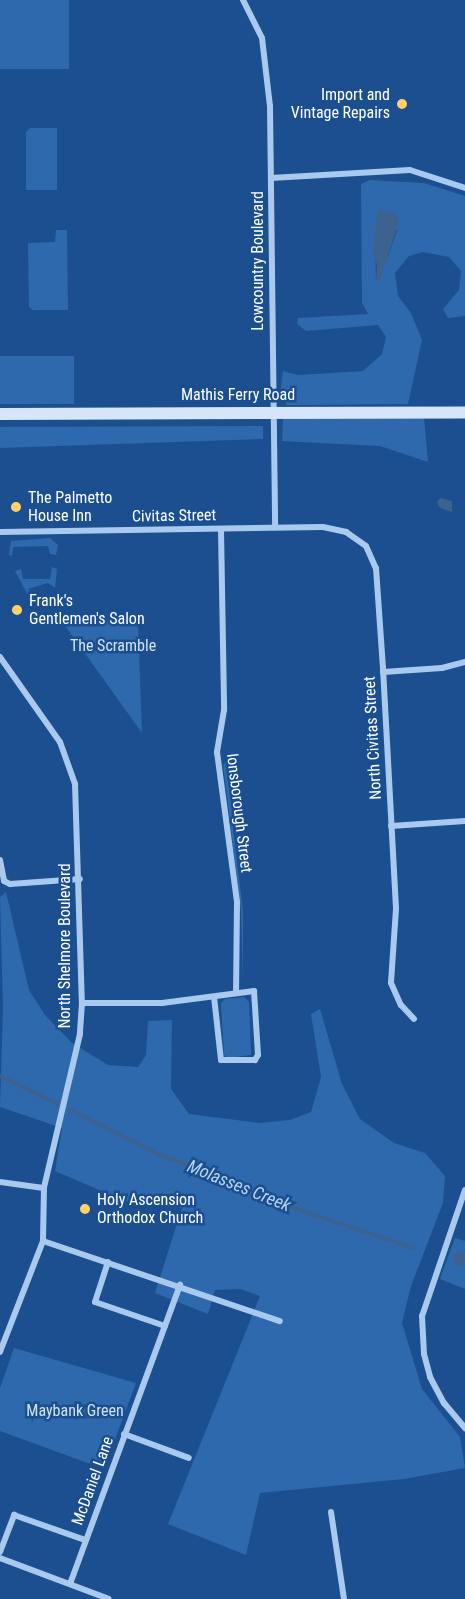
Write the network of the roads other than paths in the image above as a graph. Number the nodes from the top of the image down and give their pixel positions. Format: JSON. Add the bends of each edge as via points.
{"nodes":[{"id":1,"x":243,"y":0,"type":"edge"},
{"id":2,"x":271,"y":178,"type":"junction"},
{"id":3,"x":465,"y":188,"type":"edge"},
{"id":4,"x":273,"y":411,"type":"junction"},
{"id":5,"x":4,"y":412,"type":"edge"},
{"id":6,"x":465,"y":412,"type":"edge"},
{"id":7,"x":275,"y":527,"type":"junction"},
{"id":8,"x":221,"y":530,"type":"junction"},
{"id":9,"x":0,"y":532,"type":"edge"},
{"id":10,"x":0,"y":657,"type":"edge"},
{"id":11,"x":465,"y":662,"type":"edge"},
{"id":12,"x":383,"y":672,"type":"junction"},
{"id":13,"x":465,"y":821,"type":"edge"},
{"id":14,"x":391,"y":826,"type":"junction"},
{"id":15,"x":0,"y":860,"type":"edge"},
{"id":16,"x":80,"y":879,"type":"junction"},
{"id":17,"x":236,"y":992,"type":"junction"},
{"id":18,"x":214,"y":997,"type":"junction"},
{"id":19,"x":82,"y":1003,"type":"junction"},
{"id":20,"x":414,"y":1019,"type":"dead end"},
{"id":21,"x":0,"y":1182,"type":"edge"},
{"id":22,"x":44,"y":1188,"type":"junction"},
{"id":23,"x":465,"y":1190,"type":"edge"},
{"id":24,"x":43,"y":1241,"type":"junction"},
{"id":25,"x":108,"y":1262,"type":"junction"},
{"id":26,"x":180,"y":1285,"type":"junction"},
{"id":27,"x":280,"y":1321,"type":"dead end"},
{"id":28,"x":165,"y":1326,"type":"junction"},
{"id":29,"x":0,"y":1352,"type":"edge"},
{"id":30,"x":465,"y":1428,"type":"edge"},
{"id":31,"x":124,"y":1434,"type":"junction"},
{"id":32,"x":189,"y":1458,"type":"dead end"},
{"id":33,"x":331,"y":1512,"type":"dead end"},
{"id":34,"x":86,"y":1540,"type":"junction"},
{"id":35,"x":0,"y":1552,"type":"edge"},
{"id":36,"x":0,"y":1558,"type":"edge"},
{"id":37,"x":69,"y":1584,"type":"junction"},
{"id":38,"x":109,"y":1599,"type":"edge"},
{"id":39,"x":344,"y":1599,"type":"edge"}],
"edges":[{"from":1,"to":2,"type":"street","name":"Lowcountry Boulevard","via":[[264,47]]},
{"from":2,"to":3,"type":"street","via":[[410,170]]},
{"from":2,"to":4,"type":"street","name":"Lowcountry Boulevard"},
{"from":4,"to":5,"type":"main road","name":"Mathis Ferry Road"},
{"from":4,"to":6,"type":"main road","name":"Mathis Ferry Road"},
{"from":4,"to":7,"type":"street","name":"Lowcountry Boulevard"},
{"from":7,"to":8,"type":"street","name":"Civitas Street"},
{"from":7,"to":12,"type":"street","name":"North Civitas Street","via":[[335,529],[366,546],[376,568]]},
{"from":8,"to":9,"type":"street","name":"Civitas Street"},
{"from":8,"to":17,"type":"street","name":"Ionsborough Street","via":[[224,710],[217,752],[237,902]]},
{"from":10,"to":16,"type":"street","name":"North Shelmore Boulevard","via":[[60,742],[70,765],[75,784]]},
{"from":11,"to":12,"type":"street","via":[[442,669]]},
{"from":12,"to":14,"type":"street","name":"North Civitas Street"},
{"from":13,"to":14,"type":"street"},
{"from":14,"to":20,"type":"street","name":"North Civitas Street","via":[[396,909],[391,983],[401,1005]]},
{"from":15,"to":16,"type":"street","via":[[4,881],[10,884]]},
{"from":16,"to":19,"type":"street","name":"North Shelmore Boulevard"},
{"from":17,"to":18,"type":"street"},
{"from":17,"to":18,"type":"street","via":[[254,991],[258,1055],[255,1060],[227,1062],[219,1057]]},
{"from":18,"to":19,"type":"street","via":[[162,1003]]},
{"from":19,"to":22,"type":"street","name":"North Shelmore Boulevard","via":[[80,1034]]},
{"from":21,"to":22,"type":"street"},
{"from":22,"to":24,"type":"street","name":"North Shelmore Boulevard"},
{"from":23,"to":30,"type":"street","via":[[422,1316],[430,1377],[444,1403]]},
{"from":24,"to":25,"type":"street"},
{"from":24,"to":29,"type":"street","name":"North Shelmore Boulevard"},
{"from":25,"to":26,"type":"street"},
{"from":25,"to":28,"type":"street","via":[[95,1302]]},
{"from":26,"to":27,"type":"street"},
{"from":26,"to":28,"type":"street","name":"McDaniel Lane"},
{"from":28,"to":31,"type":"street","name":"McDaniel Lane"},
{"from":31,"to":32,"type":"street"},
{"from":31,"to":34,"type":"street","name":"McDaniel Lane"},
{"from":33,"to":39,"type":"street"},
{"from":34,"to":35,"type":"street","via":[[14,1515]]},
{"from":34,"to":37,"type":"street","name":"McDaniel Lane"},
{"from":36,"to":37,"type":"street"},
{"from":37,"to":38,"type":"street"}]}
